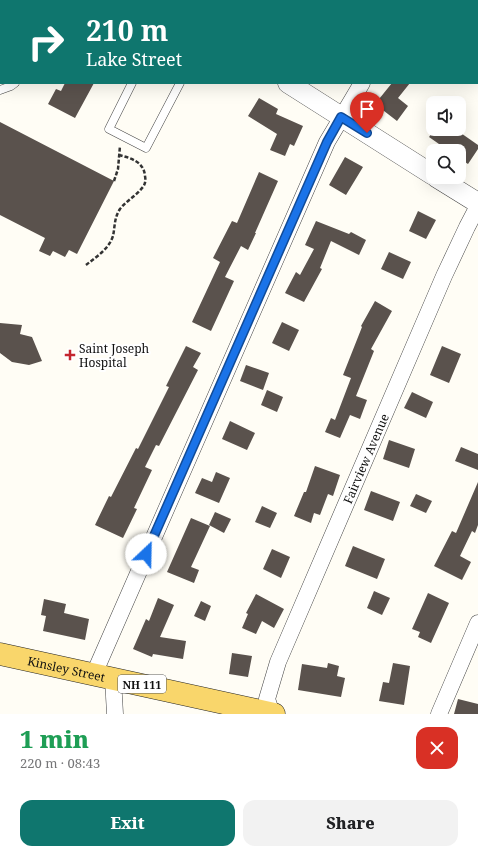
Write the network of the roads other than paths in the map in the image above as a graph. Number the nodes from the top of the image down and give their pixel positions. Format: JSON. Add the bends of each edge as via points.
{"nodes":[{"id":1,"x":14,"y":84,"type":"edge"},
{"id":2,"x":132,"y":84,"type":"edge"},
{"id":3,"x":179,"y":84,"type":"edge"},
{"id":4,"x":290,"y":84,"type":"edge"},
{"id":5,"x":361,"y":84,"type":"edge"},
{"id":6,"x":0,"y":90,"type":"edge"},
{"id":7,"x":341,"y":117,"type":"junction"},
{"id":8,"x":426,"y":171,"type":"edge"},
{"id":9,"x":446,"y":184,"type":"edge"},
{"id":10,"x":478,"y":205,"type":"edge"},
{"id":11,"x":478,"y":624,"type":"edge"},
{"id":12,"x":0,"y":654,"type":"edge"},
{"id":13,"x":103,"y":676,"type":"junction"},
{"id":14,"x":115,"y":714,"type":"edge"},
{"id":15,"x":273,"y":714,"type":"edge"},
{"id":16,"x":439,"y":714,"type":"edge"}],
"edges":[{"from":1,"to":6,"type":"lane"},
{"from":2,"to":3,"type":"lane","via":[[109,129],[146,148]]},
{"from":4,"to":7,"type":"street"},
{"from":5,"to":7,"type":"street"},
{"from":7,"to":8,"type":"street"},
{"from":7,"to":13,"type":"street","via":[[327,142]]},
{"from":9,"to":10,"type":"street"},
{"from":10,"to":15,"type":"street","name":"Fairview Avenue","via":[[444,276],[278,662],[267,699]]},
{"from":11,"to":16,"type":"street"},
{"from":12,"to":13,"type":"main road","name":"Kinsley Street","number":"NH 111"},
{"from":13,"to":14,"type":"street"},
{"from":13,"to":15,"type":"main road","name":"Kinsley Street","number":"NH 111"}]}
